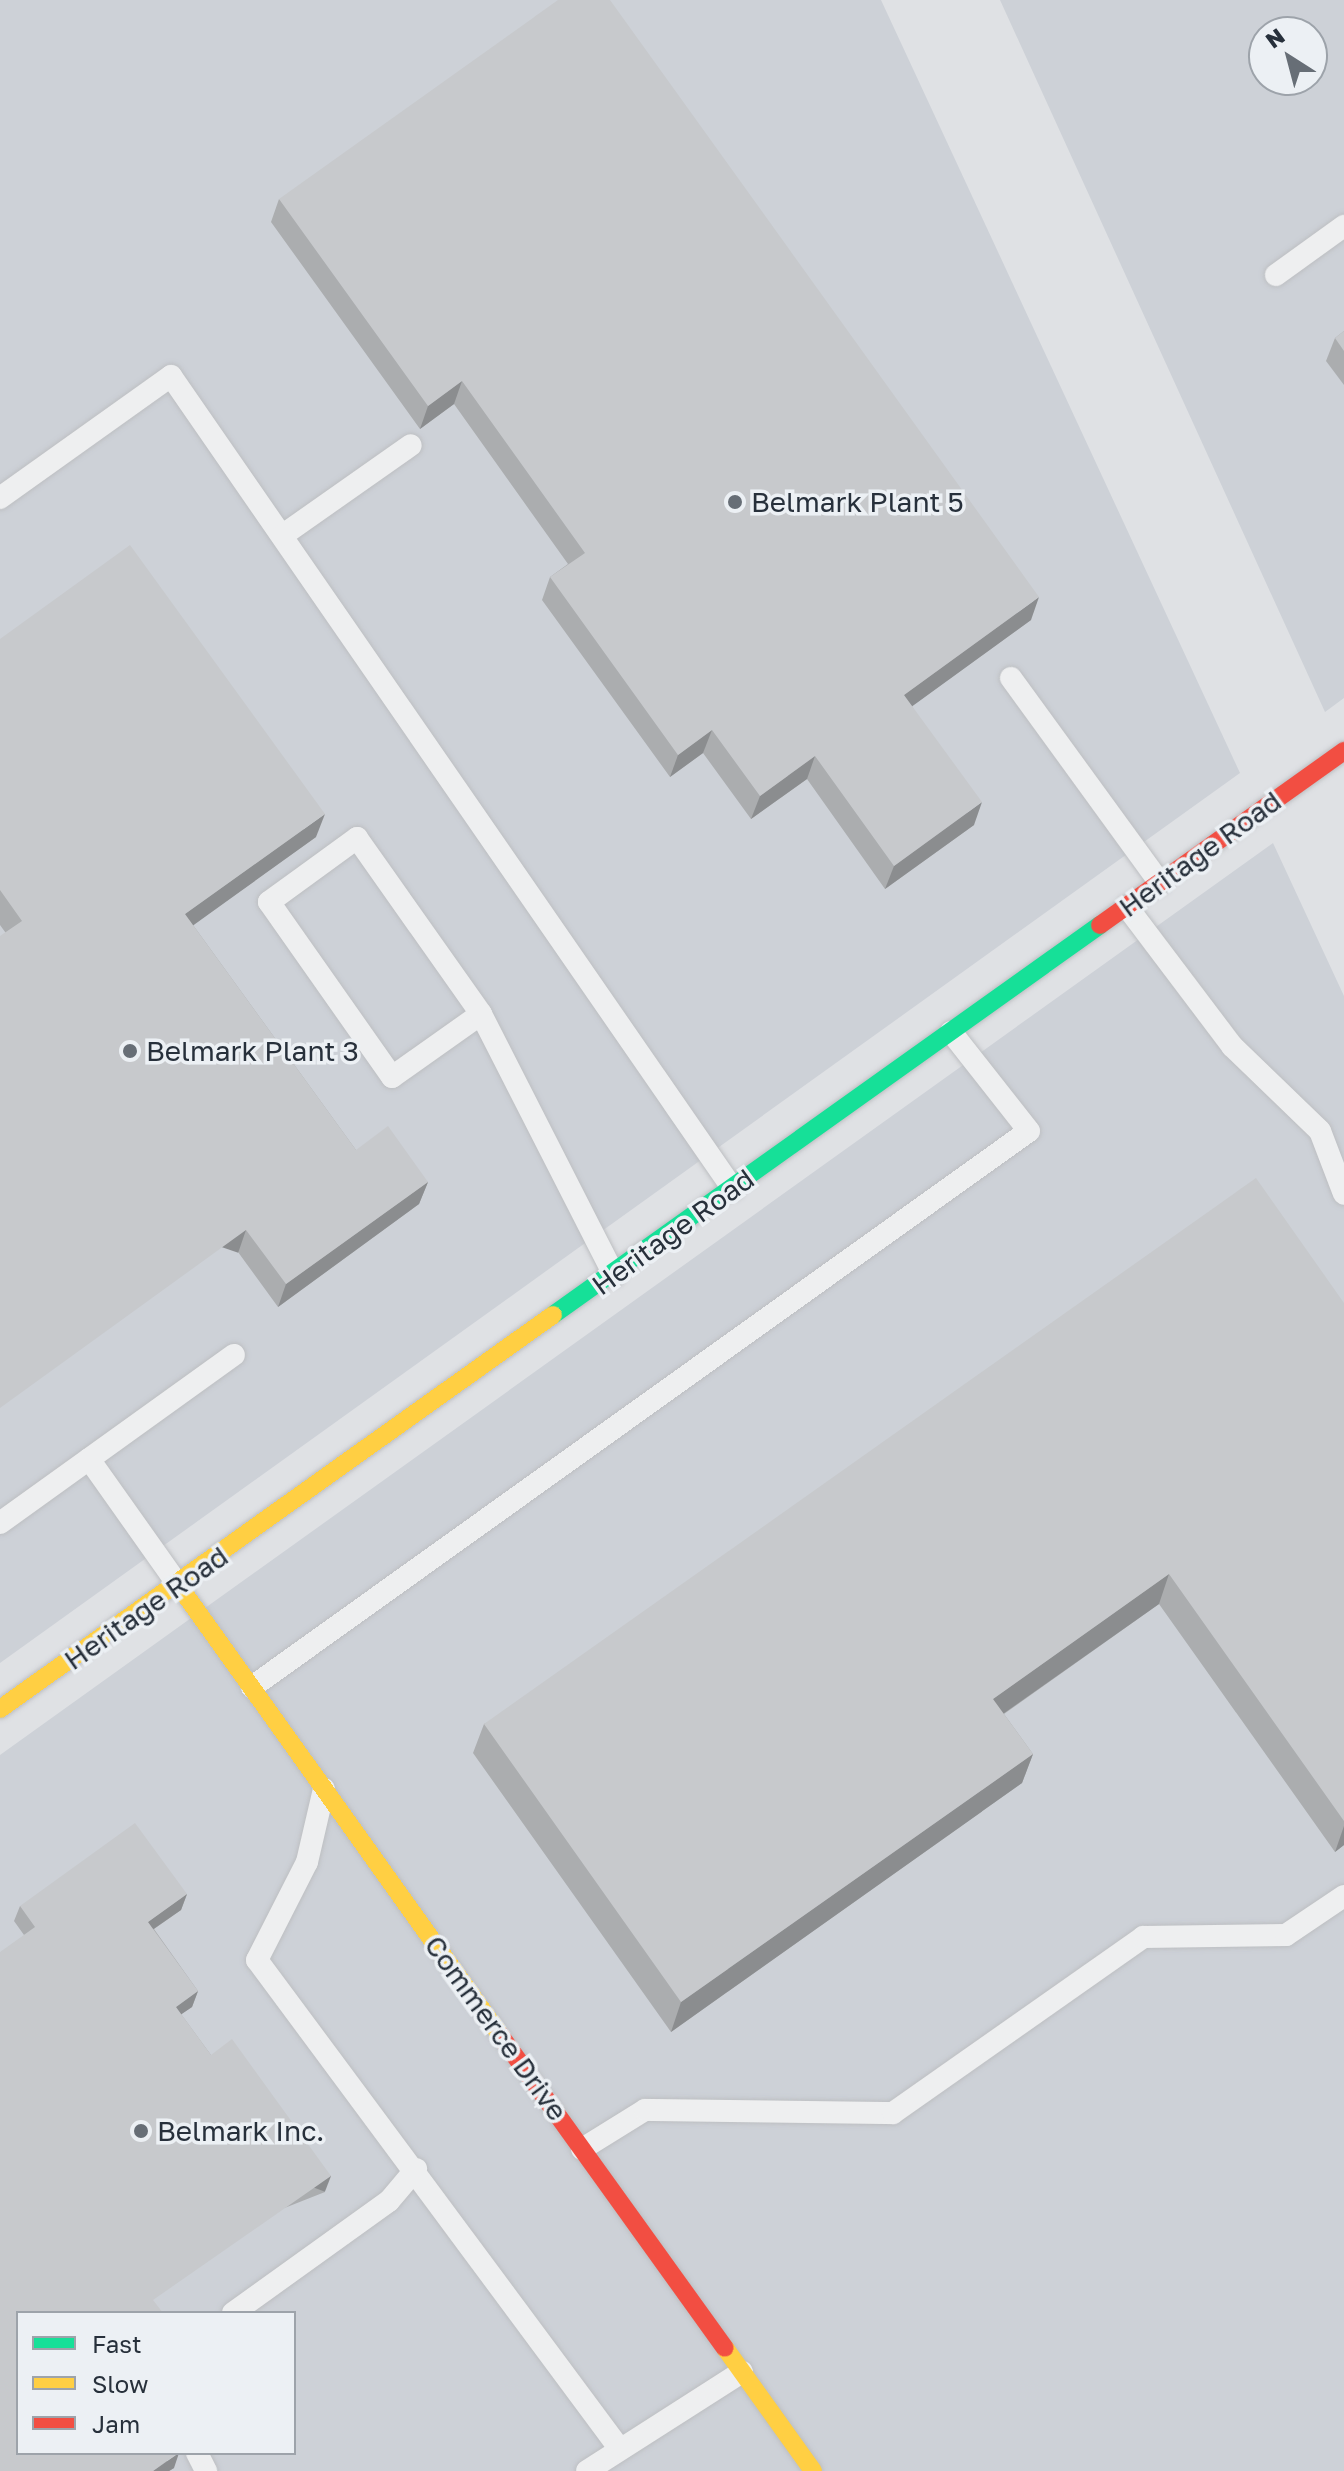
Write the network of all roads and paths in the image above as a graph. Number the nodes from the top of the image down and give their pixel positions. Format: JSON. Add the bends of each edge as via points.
{"nodes":[{"id":1,"x":1344,"y":226,"type":"edge"},
{"id":2,"x":1276,"y":275,"type":"dead end"},
{"id":3,"x":411,"y":445,"type":"dead end"},
{"id":4,"x":0,"y":498,"type":"edge"},
{"id":5,"x":283,"y":535,"type":"junction"},
{"id":6,"x":1011,"y":678,"type":"dead end"},
{"id":7,"x":1344,"y":751,"type":"edge"},
{"id":8,"x":1160,"y":883,"type":"junction"},
{"id":9,"x":1127,"y":907,"type":"junction"},
{"id":10,"x":481,"y":1014,"type":"junction"},
{"id":11,"x":951,"y":1032,"type":"junction"},
{"id":12,"x":733,"y":1189,"type":"junction"},
{"id":13,"x":1344,"y":1194,"type":"edge"},
{"id":14,"x":614,"y":1275,"type":"junction"},
{"id":15,"x":234,"y":1355,"type":"dead end"},
{"id":16,"x":89,"y":1459,"type":"junction"},
{"id":17,"x":0,"y":1523,"type":"edge"},
{"id":18,"x":179,"y":1586,"type":"junction"},
{"id":19,"x":252,"y":1687,"type":"junction"},
{"id":20,"x":0,"y":1709,"type":"edge"},
{"id":21,"x":324,"y":1788,"type":"junction"},
{"id":22,"x":1344,"y":1896,"type":"edge"},
{"id":23,"x":582,"y":2149,"type":"junction"},
{"id":24,"x":416,"y":2169,"type":"junction"},
{"id":25,"x":236,"y":2311,"type":"edge"},
{"id":26,"x":742,"y":2372,"type":"junction"},
{"id":27,"x":619,"y":2448,"type":"junction"},
{"id":28,"x":587,"y":2471,"type":"edge"},
{"id":29,"x":813,"y":2471,"type":"edge"}],
"edges":[{"from":1,"to":2,"type":"lane"},
{"from":3,"to":5,"type":"lane"},
{"from":4,"to":5,"type":"lane","via":[[171,376]]},
{"from":5,"to":12,"type":"lane"},
{"from":6,"to":8,"type":"lane"},
{"from":7,"to":8,"type":"main road","name":"Heritage Road"},
{"from":8,"to":9,"type":"main road","name":"Heritage Road"},
{"from":9,"to":11,"type":"main road","name":"Heritage Road"},
{"from":9,"to":13,"type":"lane","via":[[1232,1046],[1320,1131]]},
{"from":10,"to":10,"type":"lane","via":[[357,838],[269,902],[392,1077]]},
{"from":10,"to":14,"type":"lane"},
{"from":11,"to":12,"type":"main road","name":"Heritage Road"},
{"from":11,"to":19,"type":"lane","via":[[1029,1131]]},
{"from":12,"to":14,"type":"main road","name":"Heritage Road"},
{"from":14,"to":18,"type":"main road","name":"Heritage Road"},
{"from":15,"to":16,"type":"lane"},
{"from":16,"to":17,"type":"lane"},
{"from":16,"to":18,"type":"lane"},
{"from":18,"to":19,"type":"main road","name":"Commerce Drive"},
{"from":18,"to":20,"type":"main road","name":"Heritage Road"},
{"from":19,"to":21,"type":"main road","name":"Commerce Drive"},
{"from":21,"to":23,"type":"main road","name":"Commerce Drive"},
{"from":21,"to":24,"type":"lane","via":[[307,1862],[257,1960]]},
{"from":22,"to":23,"type":"lane","via":[[1286,1935],[1143,1937],[893,2113],[645,2110]]},
{"from":23,"to":26,"type":"main road","name":"Commerce Drive"},
{"from":24,"to":25,"type":"lane","via":[[389,2201]]},
{"from":24,"to":27,"type":"lane"},
{"from":26,"to":27,"type":"lane"},
{"from":26,"to":29,"type":"main road","name":"Commerce Drive"},
{"from":27,"to":28,"type":"lane"}]}
